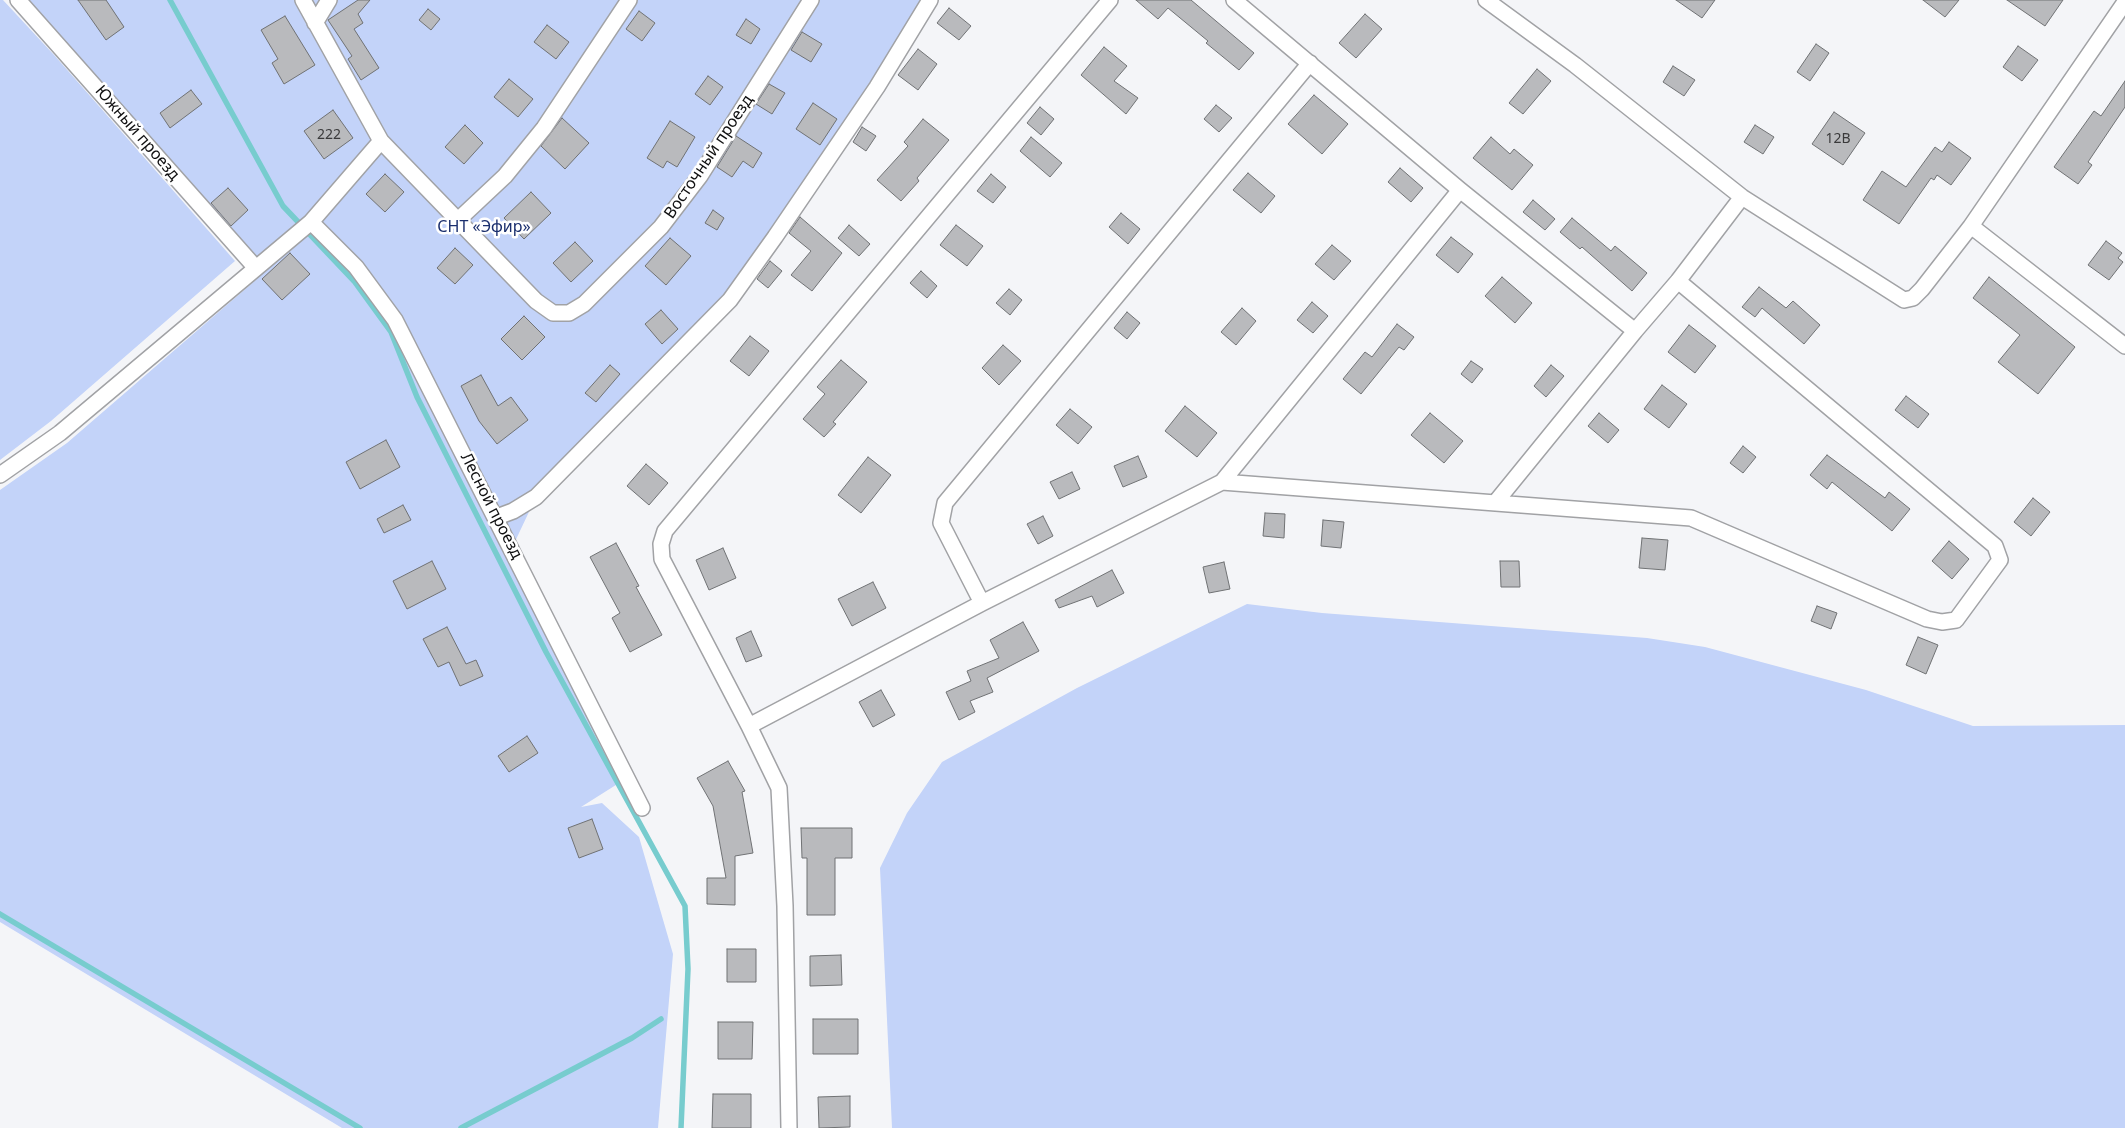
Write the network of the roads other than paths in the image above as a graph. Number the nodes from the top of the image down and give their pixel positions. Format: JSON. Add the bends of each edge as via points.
{"nodes":[{"id":1,"x":18,"y":0,"type":"edge"},
{"id":2,"x":302,"y":0,"type":"edge"},
{"id":3,"x":329,"y":0,"type":"edge"},
{"id":4,"x":629,"y":0,"type":"edge"},
{"id":5,"x":811,"y":0,"type":"edge"},
{"id":6,"x":930,"y":0,"type":"edge"},
{"id":7,"x":1110,"y":0,"type":"edge"},
{"id":8,"x":1234,"y":0,"type":"edge"},
{"id":9,"x":1486,"y":0,"type":"edge"},
{"id":10,"x":2125,"y":2,"type":"edge"},
{"id":11,"x":315,"y":23,"type":"junction"},
{"id":12,"x":1310,"y":63,"type":"junction"},
{"id":13,"x":380,"y":141,"type":"junction"},
{"id":14,"x":1460,"y":190,"type":"junction"},
{"id":15,"x":1742,"y":197,"type":"junction"},
{"id":16,"x":457,"y":221,"type":"junction"},
{"id":17,"x":311,"y":222,"type":"junction"},
{"id":18,"x":1971,"y":226,"type":"junction"},
{"id":19,"x":255,"y":267,"type":"junction"},
{"id":20,"x":1678,"y":282,"type":"junction"},
{"id":21,"x":1634,"y":331,"type":"junction"},
{"id":22,"x":2125,"y":346,"type":"edge"},
{"id":23,"x":0,"y":476,"type":"edge"},
{"id":24,"x":1222,"y":482,"type":"junction"},
{"id":25,"x":1495,"y":503,"type":"junction"},
{"id":26,"x":497,"y":517,"type":"junction"},
{"id":27,"x":982,"y":603,"type":"junction"},
{"id":28,"x":749,"y":726,"type":"junction"},
{"id":29,"x":642,"y":808,"type":"dead end"},
{"id":30,"x":789,"y":1128,"type":"edge"}],
"edges":[{"from":1,"to":19,"type":"street","name":"Южный проезд"},
{"from":2,"to":11,"type":"street"},
{"from":3,"to":11,"type":"street"},
{"from":4,"to":16,"type":"street","via":[[544,128],[505,176]]},
{"from":5,"to":16,"type":"street","name":"Восточный проезд","via":[[700,176],[661,227],[584,304],[569,312],[553,313],[536,301]]},
{"from":6,"to":26,"type":"street","via":[[871,95],[730,300],[536,498]]},
{"from":7,"to":28,"type":"street","via":[[665,531],[661,544],[662,559]]},
{"from":8,"to":12,"type":"street"},
{"from":9,"to":15,"type":"street","via":[[1575,65]]},
{"from":10,"to":18,"type":"street"},
{"from":11,"to":13,"type":"street"},
{"from":12,"to":14,"type":"street"},
{"from":12,"to":27,"type":"street","via":[[945,503],[941,523]]},
{"from":13,"to":16,"type":"street"},
{"from":13,"to":17,"type":"street"},
{"from":14,"to":21,"type":"street"},
{"from":14,"to":24,"type":"street"},
{"from":15,"to":18,"type":"street","via":[[1904,300],[1922,289]]},
{"from":15,"to":20,"type":"street"},
{"from":17,"to":19,"type":"street"},
{"from":17,"to":26,"type":"street","name":"Лесной проезд","via":[[356,267],[395,320]]},
{"from":18,"to":22,"type":"street"},
{"from":19,"to":23,"type":"street","via":[[60,433]]},
{"from":20,"to":21,"type":"street"},
{"from":20,"to":25,"type":"street","via":[[1995,546],[2000,560],[1956,620],[1927,619],[1692,518]]},
{"from":21,"to":25,"type":"street"},
{"from":24,"to":25,"type":"street"},
{"from":24,"to":27,"type":"street"},
{"from":26,"to":29,"type":"street","name":"Лесной проезд"},
{"from":27,"to":28,"type":"street"},
{"from":28,"to":30,"type":"street","via":[[779,788],[785,906]]}]}
